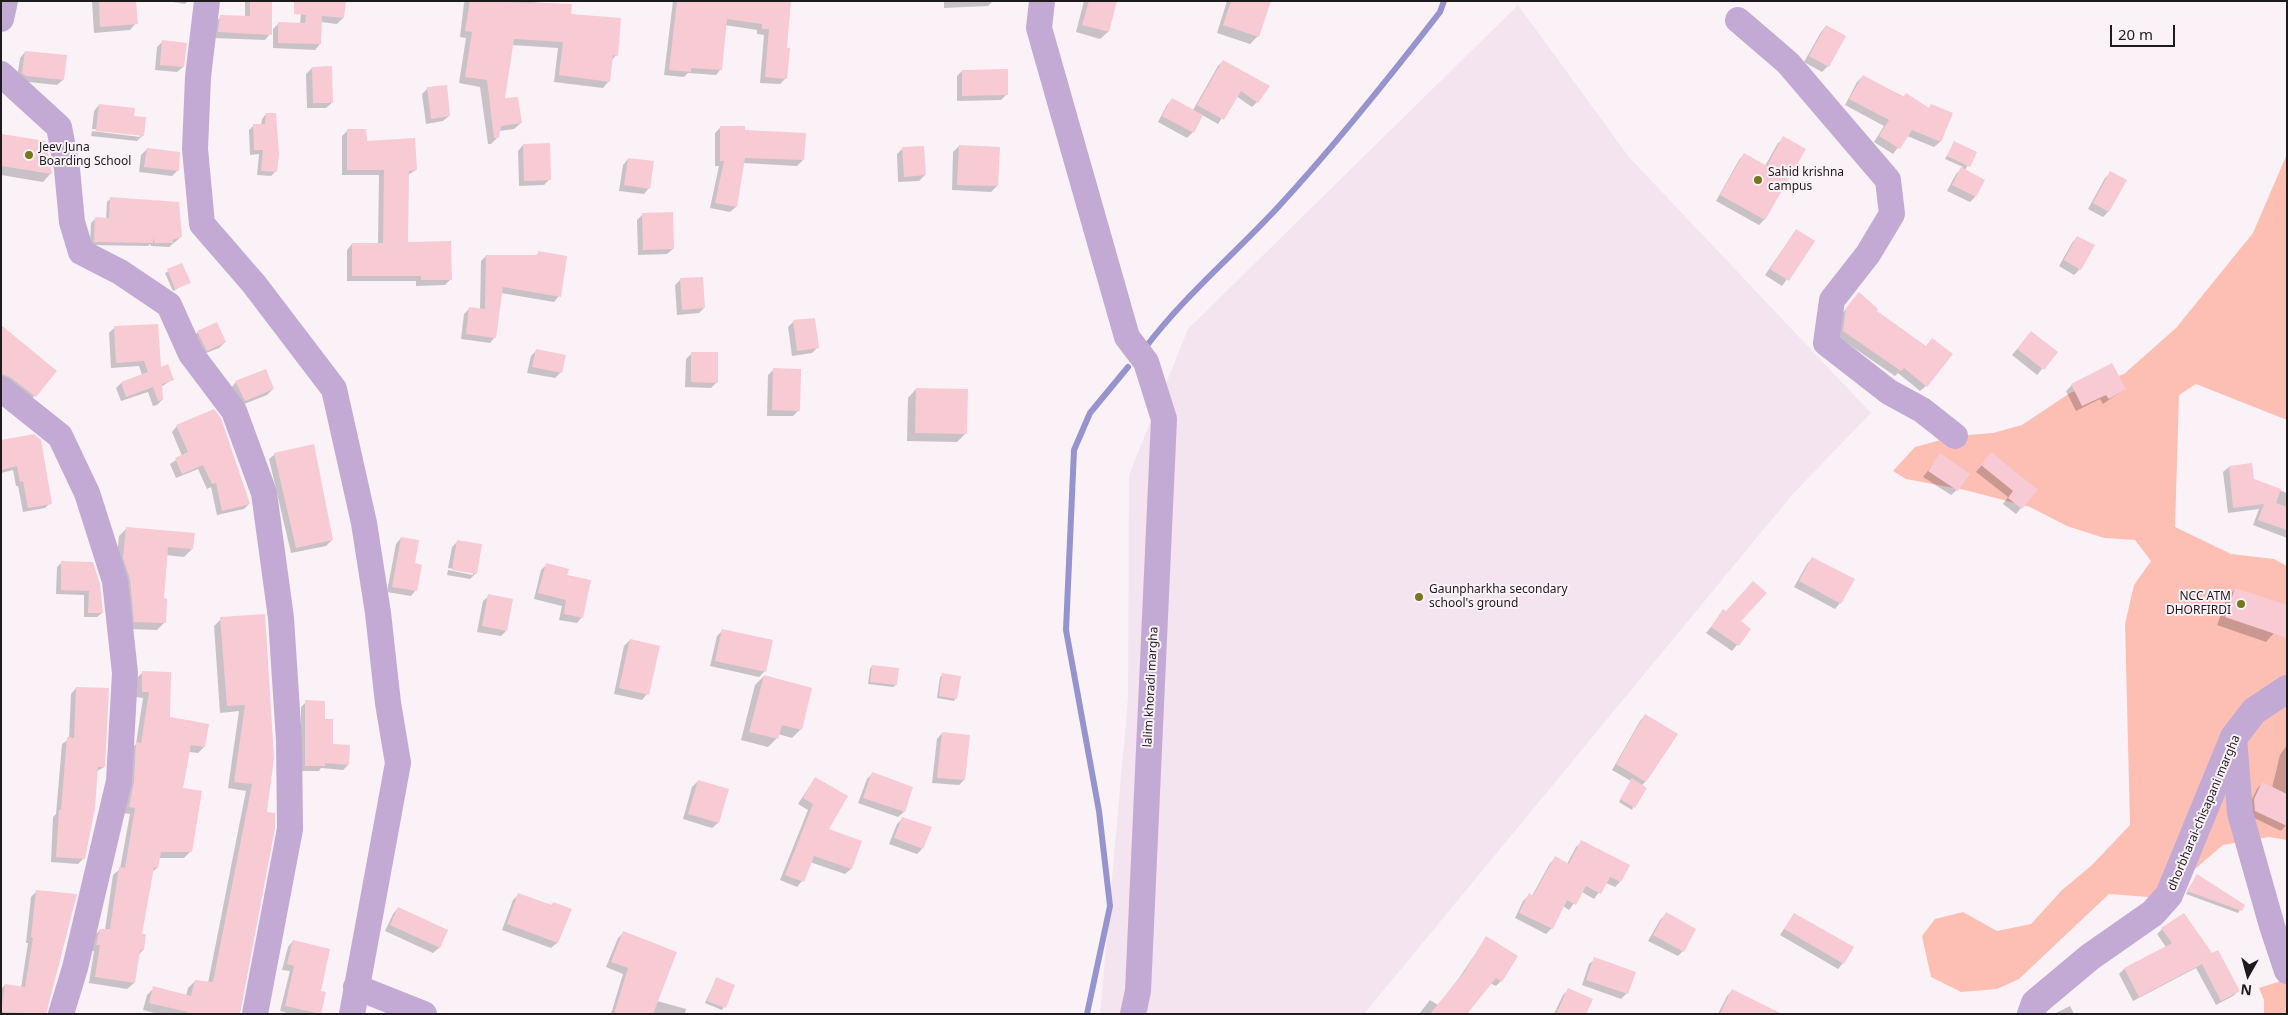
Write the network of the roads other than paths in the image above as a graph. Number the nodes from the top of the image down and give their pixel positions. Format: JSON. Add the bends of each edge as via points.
{"nodes":[{"id":1,"x":5,"y":1,"type":"edge"},
{"id":2,"x":207,"y":1,"type":"edge"},
{"id":3,"x":1042,"y":1,"type":"edge"},
{"id":4,"x":1,"y":19,"type":"edge"},
{"id":5,"x":1738,"y":20,"type":"dead end"},
{"id":6,"x":1,"y":74,"type":"edge"},
{"id":7,"x":1,"y":389,"type":"edge"},
{"id":8,"x":1956,"y":436,"type":"dead end"},
{"id":9,"x":2287,"y":689,"type":"edge"},
{"id":10,"x":2234,"y":737,"type":"junction"},
{"id":11,"x":2287,"y":971,"type":"edge"},
{"id":12,"x":356,"y":987,"type":"junction"},
{"id":13,"x":61,"y":1014,"type":"edge"},
{"id":14,"x":256,"y":1014,"type":"edge"},
{"id":15,"x":352,"y":1014,"type":"edge"},
{"id":16,"x":424,"y":1014,"type":"edge"},
{"id":17,"x":1133,"y":1014,"type":"edge"},
{"id":18,"x":2031,"y":1014,"type":"edge"}],
"edges":[{"from":1,"to":4,"type":"street"},
{"from":2,"to":12,"type":"street","via":[[198,77],[195,149],[202,224],[254,284],[334,389],[364,523],[378,613],[398,763]]},
{"from":3,"to":17,"type":"street","name":"lalim khoradi margha","via":[[1039,28],[1127,337],[1146,362],[1164,419],[1138,991]]},
{"from":5,"to":8,"type":"street","via":[[1788,63],[1888,180],[1892,214],[1868,254],[1832,300],[1826,343],[1889,392],[1922,410]]},
{"from":6,"to":14,"type":"street","via":[[59,127],[72,222],[81,252],[120,272],[169,305],[191,354],[234,411],[264,493],[281,618],[289,741],[290,829]]},
{"from":7,"to":13,"type":"street","via":[[60,436],[87,493],[115,581],[125,673],[119,781]]},
{"from":9,"to":10,"type":"street","name":"dhorbharai-chisapani margha","via":[[2254,711]]},
{"from":10,"to":11,"type":"street","via":[[2240,814]]},
{"from":10,"to":18,"type":"street","name":"dhorbharai-chisapani margha","via":[[2169,895],[2153,913],[2090,957],[2035,1003]]},
{"from":12,"to":15,"type":"street"},
{"from":12,"to":16,"type":"street"}]}
